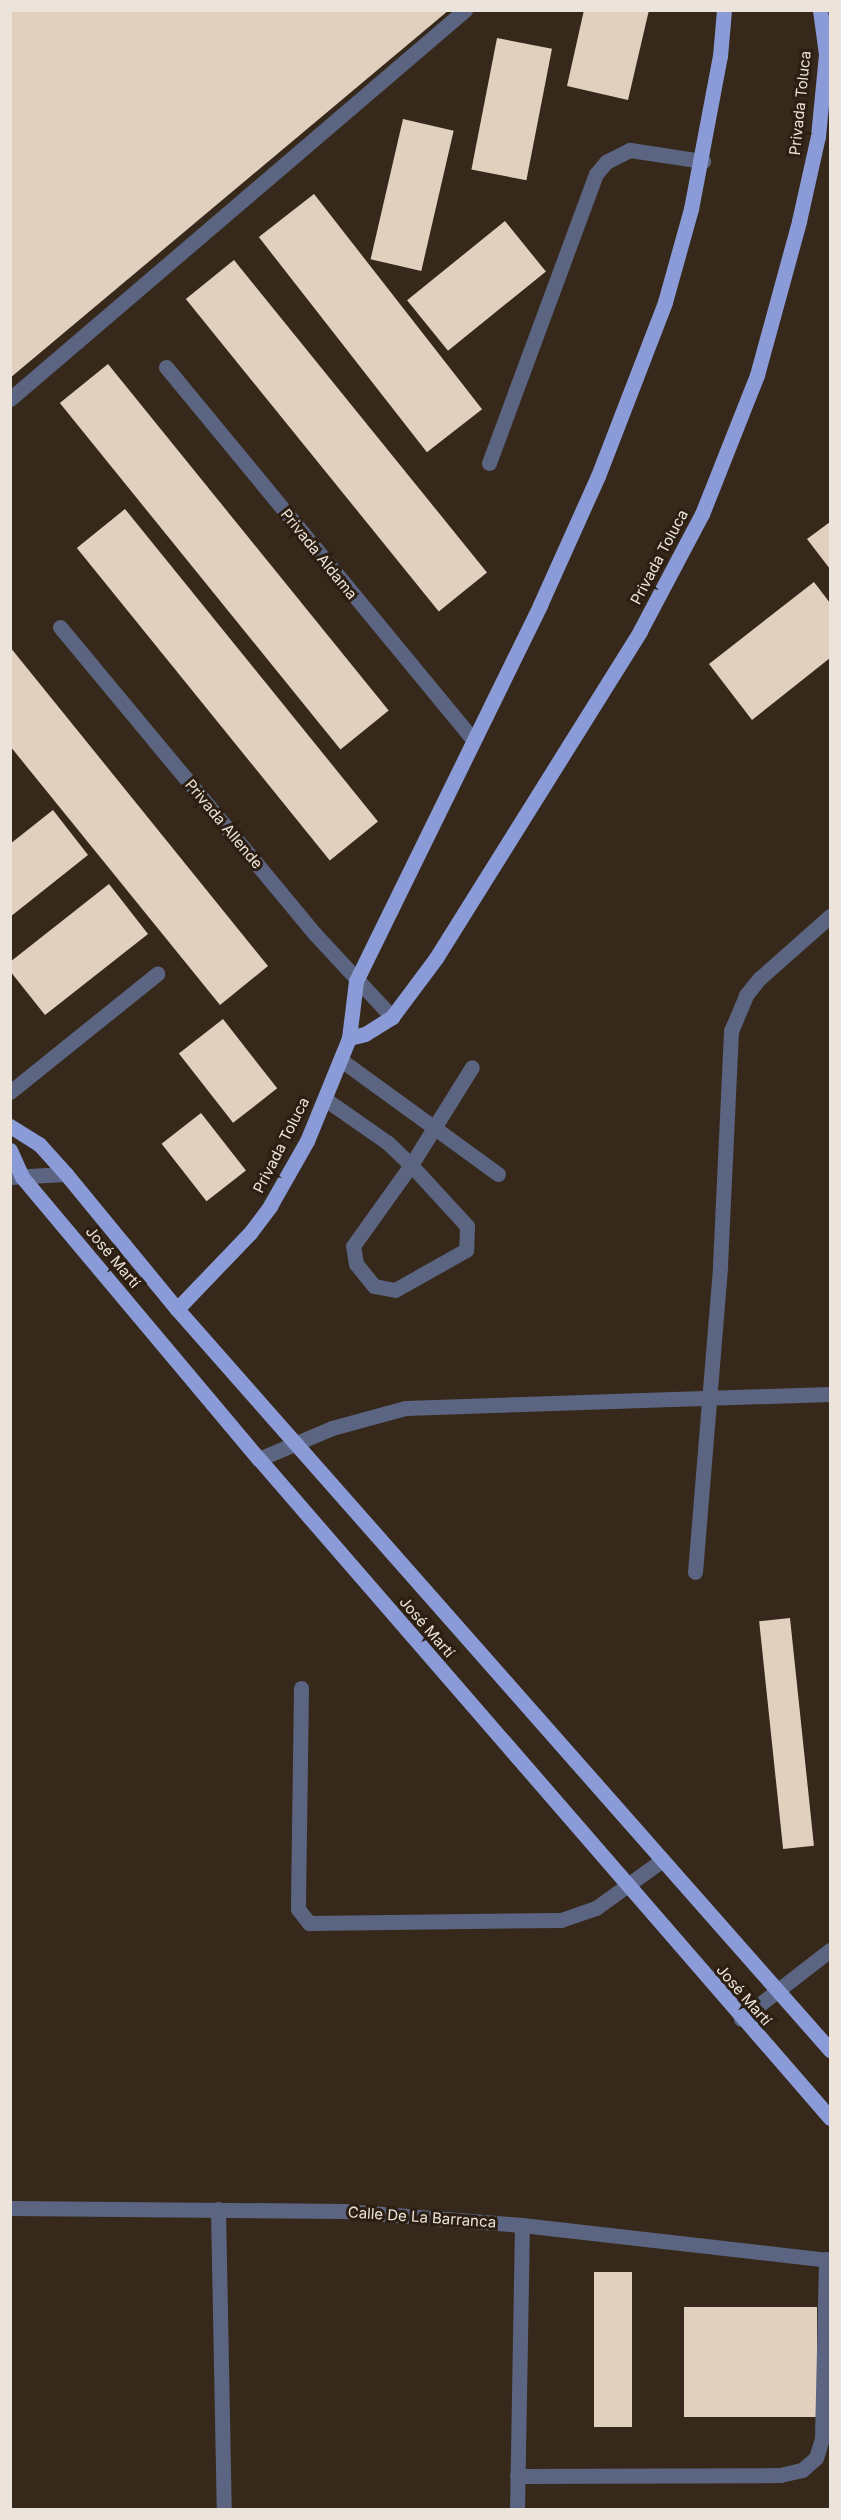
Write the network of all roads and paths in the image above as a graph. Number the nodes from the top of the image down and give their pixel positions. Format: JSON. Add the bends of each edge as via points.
{"nodes":[{"id":1,"x":465,"y":10,"type":"edge"},
{"id":2,"x":724,"y":10,"type":"edge"},
{"id":3,"x":820,"y":10,"type":"edge"},
{"id":4,"x":826,"y":10,"type":"edge"},
{"id":5,"x":831,"y":16,"type":"edge"},
{"id":6,"x":703,"y":161,"type":"junction"},
{"id":7,"x":166,"y":367,"type":"dead end"},
{"id":8,"x":10,"y":399,"type":"edge"},
{"id":9,"x":489,"y":463,"type":"dead end"},
{"id":10,"x":60,"y":627,"type":"dead end"},
{"id":11,"x":473,"y":740,"type":"junction"},
{"id":12,"x":831,"y":916,"type":"edge"},
{"id":13,"x":157,"y":974,"type":"dead end"},
{"id":14,"x":356,"y":981,"type":"junction"},
{"id":15,"x":392,"y":1017,"type":"junction"},
{"id":16,"x":349,"y":1038,"type":"junction"},
{"id":17,"x":341,"y":1060,"type":"junction"},
{"id":18,"x":472,"y":1067,"type":"dead end"},
{"id":19,"x":10,"y":1092,"type":"edge"},
{"id":20,"x":325,"y":1099,"type":"junction"},
{"id":21,"x":10,"y":1126,"type":"edge"},
{"id":22,"x":434,"y":1127,"type":"junction"},
{"id":23,"x":10,"y":1150,"type":"edge"},
{"id":24,"x":411,"y":1165,"type":"junction"},
{"id":25,"x":66,"y":1174,"type":"junction"},
{"id":26,"x":498,"y":1174,"type":"dead end"},
{"id":27,"x":16,"y":1177,"type":"edge"},
{"id":28,"x":177,"y":1309,"type":"junction"},
{"id":29,"x":831,"y":1394,"type":"edge"},
{"id":30,"x":708,"y":1398,"type":"junction"},
{"id":31,"x":293,"y":1442,"type":"junction"},
{"id":32,"x":259,"y":1459,"type":"junction"},
{"id":33,"x":695,"y":1572,"type":"dead end"},
{"id":34,"x":301,"y":1688,"type":"dead end"},
{"id":35,"x":661,"y":1861,"type":"junction"},
{"id":36,"x":626,"y":1886,"type":"junction"},
{"id":37,"x":831,"y":1950,"type":"edge"},
{"id":38,"x":778,"y":1992,"type":"junction"},
{"id":39,"x":741,"y":2019,"type":"junction"},
{"id":40,"x":831,"y":2050,"type":"edge"},
{"id":41,"x":831,"y":2118,"type":"edge"},
{"id":42,"x":10,"y":2208,"type":"edge"},
{"id":43,"x":218,"y":2209,"type":"junction"},
{"id":44,"x":522,"y":2225,"type":"junction"},
{"id":45,"x":828,"y":2259,"type":"edge"},
{"id":46,"x":517,"y":2476,"type":"junction"},
{"id":47,"x":224,"y":2510,"type":"edge"},
{"id":48,"x":517,"y":2510,"type":"edge"}],
"edges":[{"from":1,"to":8,"type":"street"},
{"from":2,"to":6,"type":"main road","name":"Privada Toluca"},
{"from":3,"to":15,"type":"main road","name":"Privada Toluca","via":[[826,54],[818,136],[799,221],[757,375],[711,493],[671,576],[612,677],[436,958]]},
{"from":4,"to":5,"type":"street"},
{"from":6,"to":9,"type":"street","via":[[630,150],[606,162],[596,174]]},
{"from":6,"to":11,"type":"main road","name":"Privada Toluca","via":[[664,302],[603,465]]},
{"from":7,"to":11,"type":"street","name":"Privada Aldama"},
{"from":10,"to":14,"type":"street","name":"Privada Allende"},
{"from":11,"to":14,"type":"main road","name":"Privada Toluca"},
{"from":12,"to":30,"type":"street","via":[[760,978],[746,996],[731,1031],[720,1265]]},
{"from":13,"to":19,"type":"street"},
{"from":14,"to":15,"type":"street","name":"Privada Allende"},
{"from":14,"to":16,"type":"main road","name":"Privada Toluca"},
{"from":15,"to":16,"type":"main road","name":"Privada Toluca"},
{"from":16,"to":17,"type":"main road","name":"Privada Toluca"},
{"from":17,"to":20,"type":"main road","name":"Privada Toluca"},
{"from":17,"to":22,"type":"street"},
{"from":18,"to":22,"type":"street"},
{"from":20,"to":24,"type":"street","via":[[365,1125]]},
{"from":20,"to":28,"type":"main road","name":"Privada Toluca","via":[[307,1141],[270,1206],[250,1233]]},
{"from":21,"to":25,"type":"main road","name":"José Martí","via":[[33,1138]]},
{"from":22,"to":24,"type":"street"},
{"from":22,"to":26,"type":"street"},
{"from":23,"to":27,"type":"main road","name":"José Martí"},
{"from":24,"to":24,"type":"street","via":[[353,1246],[356,1264],[374,1286],[384,1290],[406,1285],[466,1250],[468,1242],[467,1226]]},
{"from":25,"to":27,"type":"street"},
{"from":25,"to":28,"type":"main road","name":"José Martí"},
{"from":27,"to":32,"type":"main road","name":"José Martí"},
{"from":28,"to":31,"type":"main road","name":"José Martí"},
{"from":29,"to":30,"type":"street"},
{"from":30,"to":31,"type":"street","via":[[405,1408],[370,1415]]},
{"from":30,"to":33,"type":"street"},
{"from":31,"to":32,"type":"street"},
{"from":31,"to":35,"type":"main road","name":"José Martí"},
{"from":32,"to":36,"type":"main road","name":"José Martí"},
{"from":34,"to":36,"type":"street","via":[[298,1909],[309,1923],[541,1923],[596,1908]]},
{"from":35,"to":36,"type":"street"},
{"from":35,"to":38,"type":"main road","name":"José Martí"},
{"from":36,"to":39,"type":"main road","name":"José Martí"},
{"from":37,"to":38,"type":"street"},
{"from":38,"to":39,"type":"street"},
{"from":38,"to":40,"type":"main road","name":"José Martí"},
{"from":39,"to":41,"type":"main road","name":"José Martí"},
{"from":42,"to":43,"type":"street","name":"Calle De La Barranca"},
{"from":43,"to":44,"type":"street","name":"Calle De La Barranca","via":[[344,2211]]},
{"from":43,"to":47,"type":"street"},
{"from":44,"to":45,"type":"street","name":"Calle De La Barranca"},
{"from":44,"to":46,"type":"street"},
{"from":45,"to":46,"type":"street","via":[[822,2438],[816,2458],[802,2470],[780,2475]]},
{"from":46,"to":48,"type":"street"}]}
